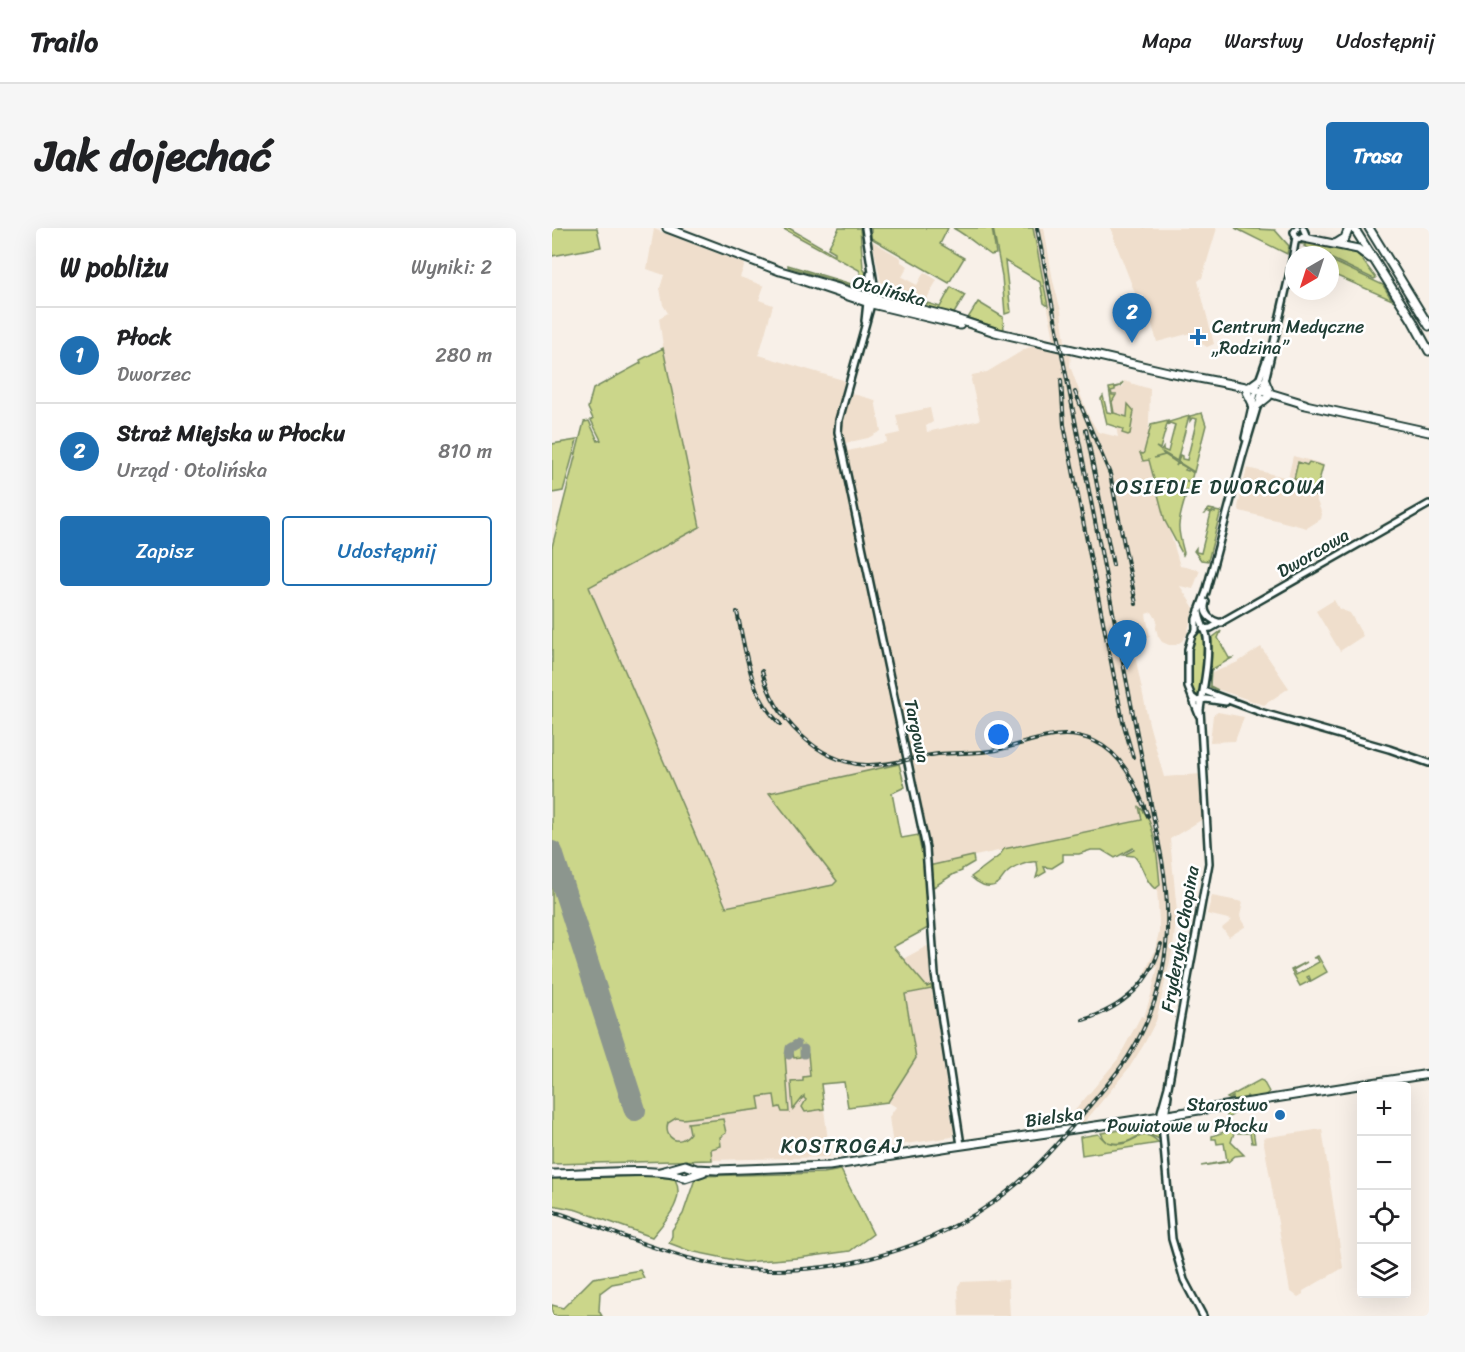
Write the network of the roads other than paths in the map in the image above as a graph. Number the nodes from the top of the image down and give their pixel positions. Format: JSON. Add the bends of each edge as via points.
{"nodes":[{"id":1,"x":667,"y":228,"type":"edge"},
{"id":2,"x":865,"y":228,"type":"edge"},
{"id":3,"x":1349,"y":228,"type":"edge"},
{"id":4,"x":1354,"y":228,"type":"edge"},
{"id":5,"x":1369,"y":228,"type":"edge"},
{"id":6,"x":1375,"y":228,"type":"edge"},
{"id":7,"x":1301,"y":232,"type":"edge"},
{"id":8,"x":1336,"y":243,"type":"junction"},
{"id":9,"x":1383,"y":250,"type":"junction"},
{"id":10,"x":1382,"y":271,"type":"junction"},
{"id":11,"x":1285,"y":292,"type":"edge"},
{"id":12,"x":870,"y":300,"type":"junction"},
{"id":13,"x":1418,"y":309,"type":"junction"},
{"id":14,"x":1409,"y":314,"type":"junction"},
{"id":15,"x":1429,"y":326,"type":"edge"},
{"id":16,"x":1429,"y":351,"type":"edge"},
{"id":17,"x":1262,"y":381,"type":"junction"},
{"id":18,"x":1248,"y":390,"type":"junction"},
{"id":19,"x":1262,"y":393,"type":"junction"},
{"id":20,"x":1255,"y":404,"type":"junction"},
{"id":21,"x":1429,"y":432,"type":"edge"},
{"id":22,"x":1429,"y":504,"type":"edge"},
{"id":23,"x":1210,"y":577,"type":"junction"},
{"id":24,"x":1199,"y":610,"type":"junction"},
{"id":25,"x":1222,"y":622,"type":"junction"},
{"id":26,"x":1211,"y":628,"type":"junction"},
{"id":27,"x":1203,"y":629,"type":"junction"},
{"id":28,"x":1196,"y":630,"type":"junction"},
{"id":29,"x":1207,"y":637,"type":"junction"},
{"id":30,"x":1204,"y":691,"type":"junction"},
{"id":31,"x":1189,"y":693,"type":"junction"},
{"id":32,"x":1202,"y":700,"type":"junction"},
{"id":33,"x":1230,"y":702,"type":"junction"},
{"id":34,"x":1201,"y":722,"type":"junction"},
{"id":35,"x":1429,"y":763,"type":"edge"},
{"id":36,"x":1429,"y":1074,"type":"edge"},
{"id":37,"x":1164,"y":1115,"type":"junction"},
{"id":38,"x":961,"y":1145,"type":"junction"},
{"id":39,"x":684,"y":1169,"type":"junction"},
{"id":40,"x":717,"y":1170,"type":"junction"},
{"id":41,"x":552,"y":1174,"type":"edge"},
{"id":42,"x":1203,"y":1316,"type":"edge"}],
"edges":[{"from":1,"to":12,"type":"main road","name":"Otolińska"},
{"from":2,"to":12,"type":"street","via":[[875,288]]},
{"from":3,"to":8,"type":"main road","via":[[1345,238]]},
{"from":4,"to":10,"type":"main road"},
{"from":5,"to":9,"type":"main road"},
{"from":6,"to":9,"type":"main road"},
{"from":7,"to":8,"type":"main road"},
{"from":8,"to":10,"type":"main road","via":[[1362,251]]},
{"from":9,"to":13,"type":"main road"},
{"from":10,"to":14,"type":"main road"},
{"from":11,"to":17,"type":"street","name":"Fryderyka Chopina"},
{"from":12,"to":18,"type":"main road","name":"Otolińska","via":[[982,331]]},
{"from":12,"to":38,"type":"street","name":"Targowa","via":[[838,432],[926,848],[936,984]]},
{"from":13,"to":14,"type":"main road"},
{"from":13,"to":15,"type":"main road"},
{"from":14,"to":16,"type":"main road"},
{"from":17,"to":18,"type":"main road"},
{"from":17,"to":19,"type":"main road"},
{"from":17,"to":19,"type":"street","name":"Fryderyka Chopina"},
{"from":18,"to":19,"type":"main road","name":"Otolińska"},
{"from":18,"to":20,"type":"main road"},
{"from":19,"to":20,"type":"main road"},
{"from":19,"to":20,"type":"street","name":"Fryderyka Chopina"},
{"from":19,"to":21,"type":"main road","name":"Otolińska"},
{"from":20,"to":23,"type":"street","name":"Fryderyka Chopina"},
{"from":22,"to":25,"type":"street","name":"Dworcowa"},
{"from":23,"to":24,"type":"street","name":"Fryderyka Chopina"},
{"from":23,"to":25,"type":"street","via":[[1204,609],[1214,620]]},
{"from":24,"to":27,"type":"street","name":"Fryderyka Chopina"},
{"from":24,"to":28,"type":"street","name":"Fryderyka Chopina"},
{"from":25,"to":26,"type":"street","name":"Dworcowa"},
{"from":26,"to":27,"type":"street","name":"Dworcowa"},
{"from":26,"to":29,"type":"street"},
{"from":27,"to":28,"type":"street","name":"Dworcowa"},
{"from":27,"to":29,"type":"street","name":"Fryderyka Chopina"},
{"from":28,"to":31,"type":"street","name":"Fryderyka Chopina","via":[[1187,657]]},
{"from":29,"to":30,"type":"street","name":"Fryderyka Chopina"},
{"from":30,"to":32,"type":"street","name":"Fryderyka Chopina"},
{"from":30,"to":33,"type":"street"},
{"from":31,"to":32,"type":"street","via":[[1194,700]]},
{"from":31,"to":34,"type":"street","name":"Fryderyka Chopina"},
{"from":32,"to":33,"type":"street"},
{"from":32,"to":34,"type":"street","name":"Fryderyka Chopina"},
{"from":33,"to":35,"type":"street"},
{"from":34,"to":37,"type":"street","name":"Fryderyka Chopina","via":[[1208,874],[1162,1106]]},
{"from":36,"to":37,"type":"main road","name":"Bielska"},
{"from":37,"to":38,"type":"main road","name":"Bielska"},
{"from":37,"to":42,"type":"street","via":[[1174,1249],[1184,1280]]},
{"from":38,"to":40,"type":"main road","name":"Bielska","via":[[830,1166]]},
{"from":39,"to":40,"type":"main road","name":"Bielska"},
{"from":39,"to":40,"type":"main road","name":"Bielska","via":[[692,1170],[691,1175]]},
{"from":39,"to":41,"type":"main road","name":"Bielska"}]}
